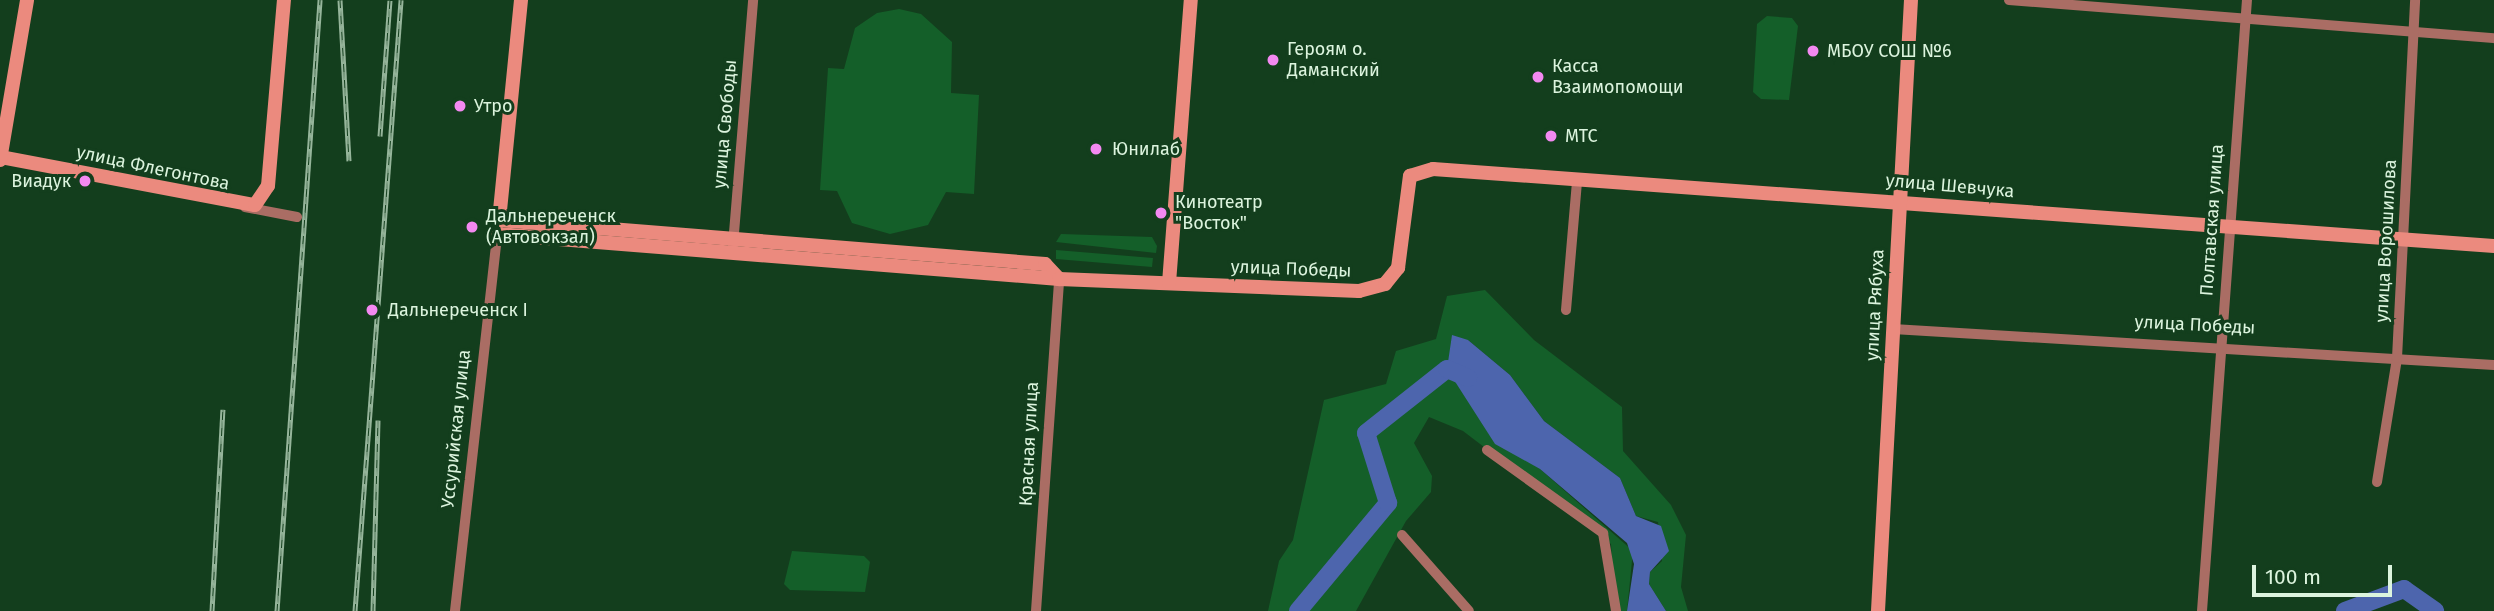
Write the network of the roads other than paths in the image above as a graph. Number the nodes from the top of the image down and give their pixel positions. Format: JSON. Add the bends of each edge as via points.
{"nodes":[{"id":1,"x":27,"y":0,"type":"edge"},
{"id":2,"x":284,"y":0,"type":"edge"},
{"id":3,"x":521,"y":0,"type":"edge"},
{"id":4,"x":753,"y":0,"type":"edge"},
{"id":5,"x":1191,"y":0,"type":"edge"},
{"id":6,"x":1911,"y":0,"type":"edge"},
{"id":7,"x":2009,"y":0,"type":"edge"},
{"id":8,"x":2247,"y":0,"type":"edge"},
{"id":9,"x":2415,"y":0,"type":"edge"},
{"id":10,"x":2246,"y":18,"type":"junction"},
{"id":11,"x":2413,"y":33,"type":"junction"},
{"id":12,"x":2494,"y":38,"type":"edge"},
{"id":13,"x":0,"y":158,"type":"edge"},
{"id":14,"x":1409,"y":181,"type":"joint"},
{"id":15,"x":1577,"y":181,"type":"junction"},
{"id":16,"x":1901,"y":201,"type":"junction"},
{"id":17,"x":243,"y":207,"type":"junction"},
{"id":18,"x":297,"y":217,"type":"dead end"},
{"id":19,"x":498,"y":227,"type":"junction"},
{"id":20,"x":2228,"y":229,"type":"junction"},
{"id":21,"x":2404,"y":240,"type":"junction"},
{"id":22,"x":734,"y":244,"type":"junction"},
{"id":23,"x":2494,"y":246,"type":"edge"},
{"id":24,"x":1059,"y":279,"type":"junction"},
{"id":25,"x":1169,"y":283,"type":"junction"},
{"id":26,"x":1566,"y":310,"type":"dead end"},
{"id":27,"x":1893,"y":329,"type":"junction"},
{"id":28,"x":2221,"y":345,"type":"junction"},
{"id":29,"x":2397,"y":358,"type":"junction"},
{"id":30,"x":2494,"y":365,"type":"edge"},
{"id":31,"x":1487,"y":450,"type":"dead end"},
{"id":32,"x":2376,"y":482,"type":"dead end"},
{"id":33,"x":1402,"y":534,"type":"dead end"},
{"id":34,"x":455,"y":611,"type":"edge"},
{"id":35,"x":1036,"y":611,"type":"edge"},
{"id":36,"x":1469,"y":611,"type":"edge"},
{"id":37,"x":1616,"y":611,"type":"edge"},
{"id":38,"x":1878,"y":611,"type":"edge"},
{"id":39,"x":2202,"y":611,"type":"edge"}],
"edges":[{"from":1,"to":13,"type":"street"},
{"from":2,"to":17,"type":"street","via":[[268,186],[259,202]]},
{"from":3,"to":19,"type":"street","name":"Уссурийская улица"},
{"from":4,"to":22,"type":"street","name":"улица Свободы"},
{"from":5,"to":25,"type":"street"},
{"from":6,"to":16,"type":"street","name":"улица Рябуха"},
{"from":7,"to":10,"type":"street"},
{"from":8,"to":10,"type":"street","name":"Полтавская улица"},
{"from":9,"to":11,"type":"street","name":"улица Ворошилова"},
{"from":10,"to":11,"type":"street"},
{"from":10,"to":20,"type":"street","name":"Полтавская улица"},
{"from":11,"to":12,"type":"street"},
{"from":11,"to":21,"type":"street","name":"улица Ворошилова"},
{"from":13,"to":17,"type":"street","name":"улица Флегонтова"},
{"from":14,"to":15,"type":"street","name":"улица Шевчука","via":[[1418,169],[1433,169]]},
{"from":14,"to":25,"type":"street","name":"улица Победы","via":[[1401,260],[1380,287],[1328,292]]},
{"from":15,"to":16,"type":"street","name":"улица Шевчука"},
{"from":15,"to":26,"type":"street"},
{"from":16,"to":20,"type":"street","name":"улица Шевчука"},
{"from":16,"to":27,"type":"street","name":"улица Рябуха"},
{"from":17,"to":18,"type":"street","name":"улица Флегонтова"},
{"from":19,"to":22,"type":"street","name":"улица Победы"},
{"from":19,"to":34,"type":"street","name":"Уссурийская улица"},
{"from":20,"to":21,"type":"street","name":"улица Шевчука"},
{"from":20,"to":28,"type":"street","name":"Полтавская улица"},
{"from":21,"to":23,"type":"street","name":"улица Шевчука"},
{"from":21,"to":29,"type":"street","name":"улица Ворошилова"},
{"from":22,"to":24,"type":"street","name":"улица Победы"},
{"from":24,"to":25,"type":"street","name":"улица Победы"},
{"from":24,"to":35,"type":"street","name":"Красная улица"},
{"from":27,"to":28,"type":"street","name":"улица Победы"},
{"from":27,"to":38,"type":"street","name":"улица Рябуха"},
{"from":28,"to":29,"type":"street","name":"улица Победы"},
{"from":28,"to":39,"type":"street","name":"Полтавская улица"},
{"from":29,"to":30,"type":"street","name":"улица Победы"},
{"from":29,"to":32,"type":"street","name":"улица Ворошилова"},
{"from":31,"to":37,"type":"street","via":[[1603,533]]},
{"from":33,"to":36,"type":"street"}]}
